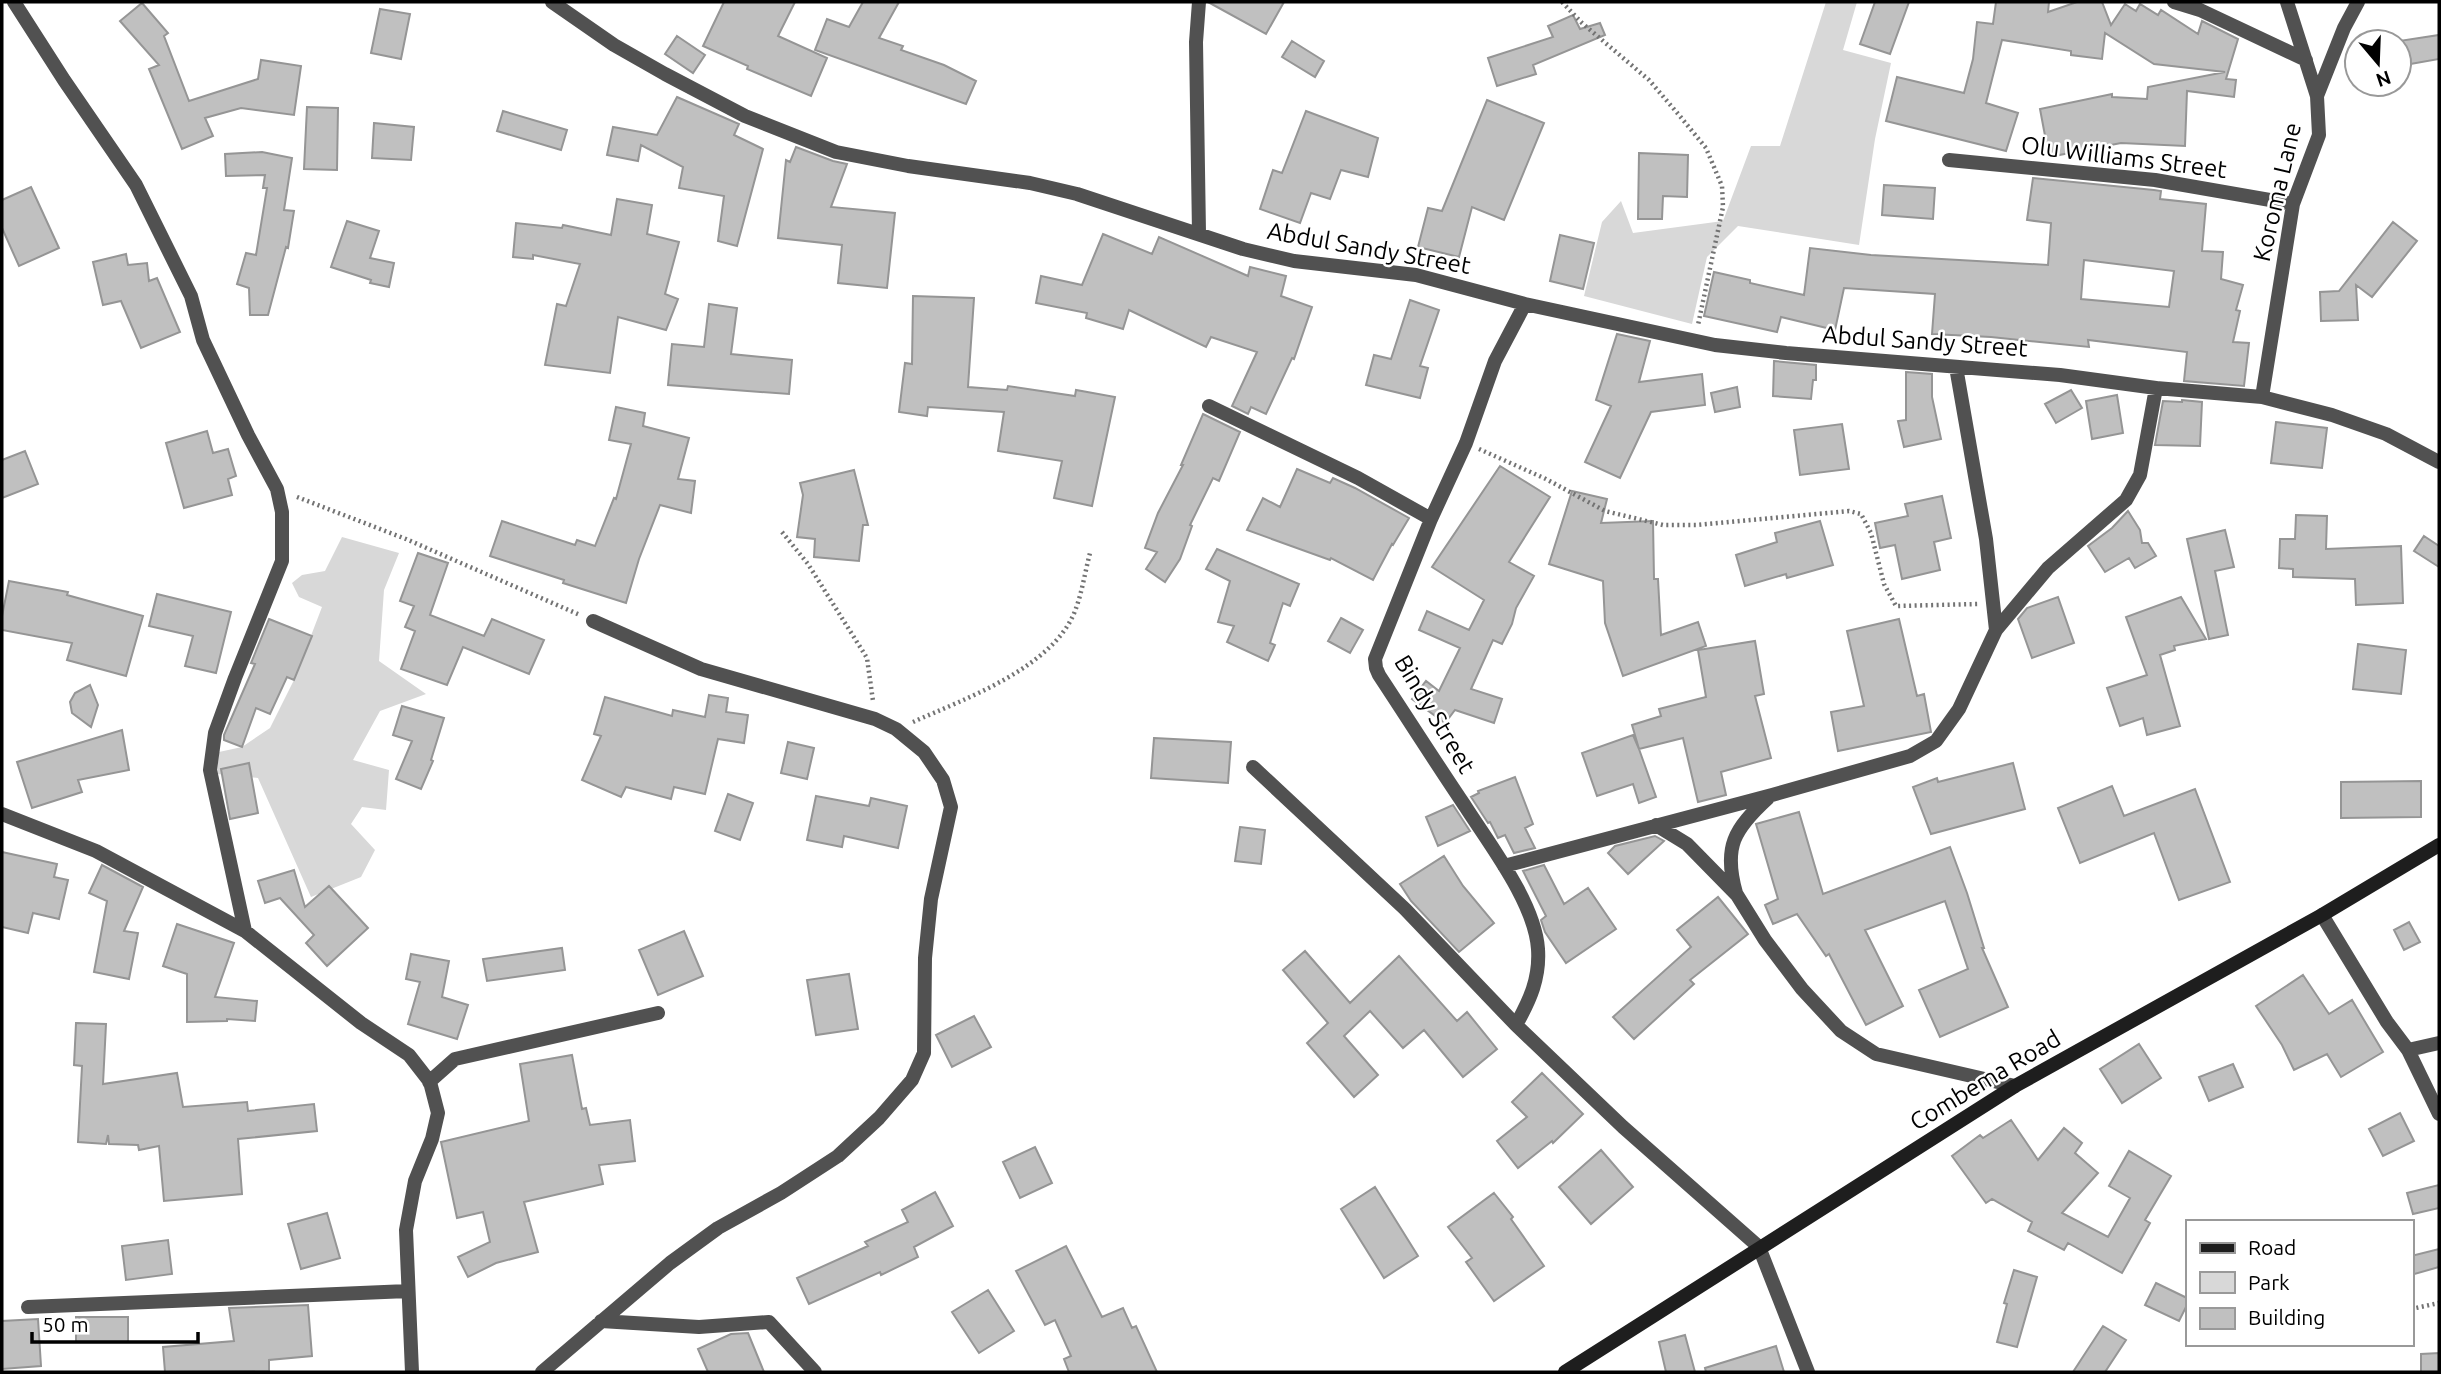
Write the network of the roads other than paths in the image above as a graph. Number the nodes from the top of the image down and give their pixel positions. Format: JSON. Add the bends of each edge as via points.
{"nodes":[{"id":1,"x":14,"y":2,"type":"edge"},
{"id":2,"x":552,"y":2,"type":"edge"},
{"id":3,"x":1199,"y":2,"type":"edge"},
{"id":4,"x":2174,"y":2,"type":"edge"},
{"id":5,"x":2287,"y":2,"type":"edge"},
{"id":6,"x":2358,"y":2,"type":"edge"},
{"id":7,"x":2306,"y":60,"type":"junction"},
{"id":8,"x":2317,"y":96,"type":"junction"},
{"id":9,"x":1949,"y":160,"type":"dead end"},
{"id":10,"x":2293,"y":204,"type":"junction"},
{"id":11,"x":1199,"y":233,"type":"junction"},
{"id":12,"x":1525,"y":304,"type":"junction"},
{"id":13,"x":1956,"y":367,"type":"junction"},
{"id":14,"x":2156,"y":388,"type":"junction"},
{"id":15,"x":2262,"y":397,"type":"junction"},
{"id":16,"x":1209,"y":406,"type":"dead end"},
{"id":17,"x":2439,"y":462,"type":"edge"},
{"id":18,"x":1431,"y":519,"type":"junction"},
{"id":19,"x":593,"y":621,"type":"road end"},
{"id":20,"x":1996,"y":630,"type":"junction"},
{"id":21,"x":1253,"y":767,"type":"dead end"},
{"id":22,"x":1772,"y":795,"type":"junction"},
{"id":23,"x":2,"y":814,"type":"edge"},
{"id":24,"x":1656,"y":825,"type":"junction"},
{"id":25,"x":2439,"y":845,"type":"edge"},
{"id":26,"x":1504,"y":866,"type":"junction"},
{"id":27,"x":1737,"y":895,"type":"junction"},
{"id":28,"x":2322,"y":915,"type":"junction"},
{"id":29,"x":245,"y":931,"type":"junction"},
{"id":30,"x":658,"y":1013,"type":"dead end"},
{"id":31,"x":1516,"y":1025,"type":"junction"},
{"id":32,"x":2439,"y":1043,"type":"edge"},
{"id":33,"x":2408,"y":1050,"type":"junction"},
{"id":34,"x":429,"y":1082,"type":"junction"},
{"id":35,"x":2015,"y":1086,"type":"junction"},
{"id":36,"x":2439,"y":1114,"type":"edge"},
{"id":37,"x":1759,"y":1247,"type":"junction"},
{"id":38,"x":408,"y":1291,"type":"junction"},
{"id":39,"x":28,"y":1307,"type":"dead end"},
{"id":40,"x":601,"y":1321,"type":"junction"},
{"id":41,"x":412,"y":1372,"type":"edge"},
{"id":42,"x":542,"y":1372,"type":"edge"},
{"id":43,"x":815,"y":1372,"type":"edge"},
{"id":44,"x":1565,"y":1372,"type":"edge"},
{"id":45,"x":1808,"y":1372,"type":"edge"}],
"edges":[{"from":1,"to":29,"type":"street","via":[[136,185],[191,296],[203,340],[247,435],[277,489],[282,561],[215,733],[210,770]]},
{"from":2,"to":11,"type":"street","name":"Abdul Sandy Street","via":[[665,74],[746,116],[836,152],[1030,183]]},
{"from":3,"to":11,"type":"street"},
{"from":4,"to":7,"type":"street"},
{"from":5,"to":7,"type":"street","name":"Koroma Lane"},
{"from":6,"to":8,"type":"street"},
{"from":7,"to":8,"type":"street","name":"Koroma Lane"},
{"from":8,"to":10,"type":"street","name":"Koroma Lane","via":[[2319,135]]},
{"from":9,"to":10,"type":"street","name":"Olu Williams Street","via":[[2155,180]]},
{"from":10,"to":15,"type":"street","name":"Koroma Lane"},
{"from":11,"to":12,"type":"street","name":"Abdul Sandy Street","via":[[1294,261],[1416,275]]},
{"from":12,"to":13,"type":"street","name":"Abdul Sandy Street","via":[[1715,345]]},
{"from":12,"to":18,"type":"street","name":"Bindy Street","via":[[1495,362],[1466,443]]},
{"from":13,"to":14,"type":"street","name":"Abdul Sandy Street"},
{"from":13,"to":20,"type":"street","via":[[1986,539]]},
{"from":14,"to":15,"type":"street","name":"Abdul Sandy Street"},
{"from":14,"to":20,"type":"street","via":[[2140,475],[2126,500],[2048,568]]},
{"from":15,"to":17,"type":"street","name":"Abdul Sandy Street","via":[[2386,434]]},
{"from":16,"to":18,"type":"street"},
{"from":18,"to":26,"type":"street","name":"Bindy Street","via":[[1375,659],[1376,668]]},
{"from":19,"to":40,"type":"street","via":[[701,669],[896,729],[924,752],[943,780],[951,807],[931,899],[924,1053],[912,1080],[838,1156],[718,1228]]},
{"from":20,"to":22,"type":"street","via":[[1959,709],[1936,741],[1910,756]]},
{"from":21,"to":31,"type":"street","via":[[1405,909]]},
{"from":22,"to":24,"type":"street"},
{"from":22,"to":27,"type":"street","via":[[1745,819],[1733,843],[1730,870]]},
{"from":23,"to":29,"type":"street","via":[[96,851]]},
{"from":24,"to":26,"type":"street"},
{"from":24,"to":27,"type":"street","via":[[1686,844]]},
{"from":25,"to":28,"type":"street","name":"Combema Road"},
{"from":26,"to":31,"type":"street","name":"Bindy Street","via":[[1535,928],[1538,949],[1532,997]]},
{"from":27,"to":35,"type":"street","via":[[1802,989],[1841,1031],[1876,1054]]},
{"from":28,"to":33,"type":"street"},
{"from":28,"to":35,"type":"street","name":"Combema Road"},
{"from":29,"to":34,"type":"street","via":[[409,1055]]},
{"from":30,"to":34,"type":"street","via":[[455,1059]]},
{"from":31,"to":37,"type":"street"},
{"from":32,"to":33,"type":"street"},
{"from":33,"to":36,"type":"street"},
{"from":34,"to":38,"type":"street","via":[[438,1114],[415,1181],[406,1230]]},
{"from":35,"to":37,"type":"street","name":"Combema Road"},
{"from":37,"to":44,"type":"street","name":"Combema Road"},
{"from":37,"to":45,"type":"street"},
{"from":38,"to":39,"type":"street"},
{"from":38,"to":41,"type":"street"},
{"from":40,"to":42,"type":"street"},
{"from":40,"to":43,"type":"street","via":[[699,1327],[769,1322]]}]}
